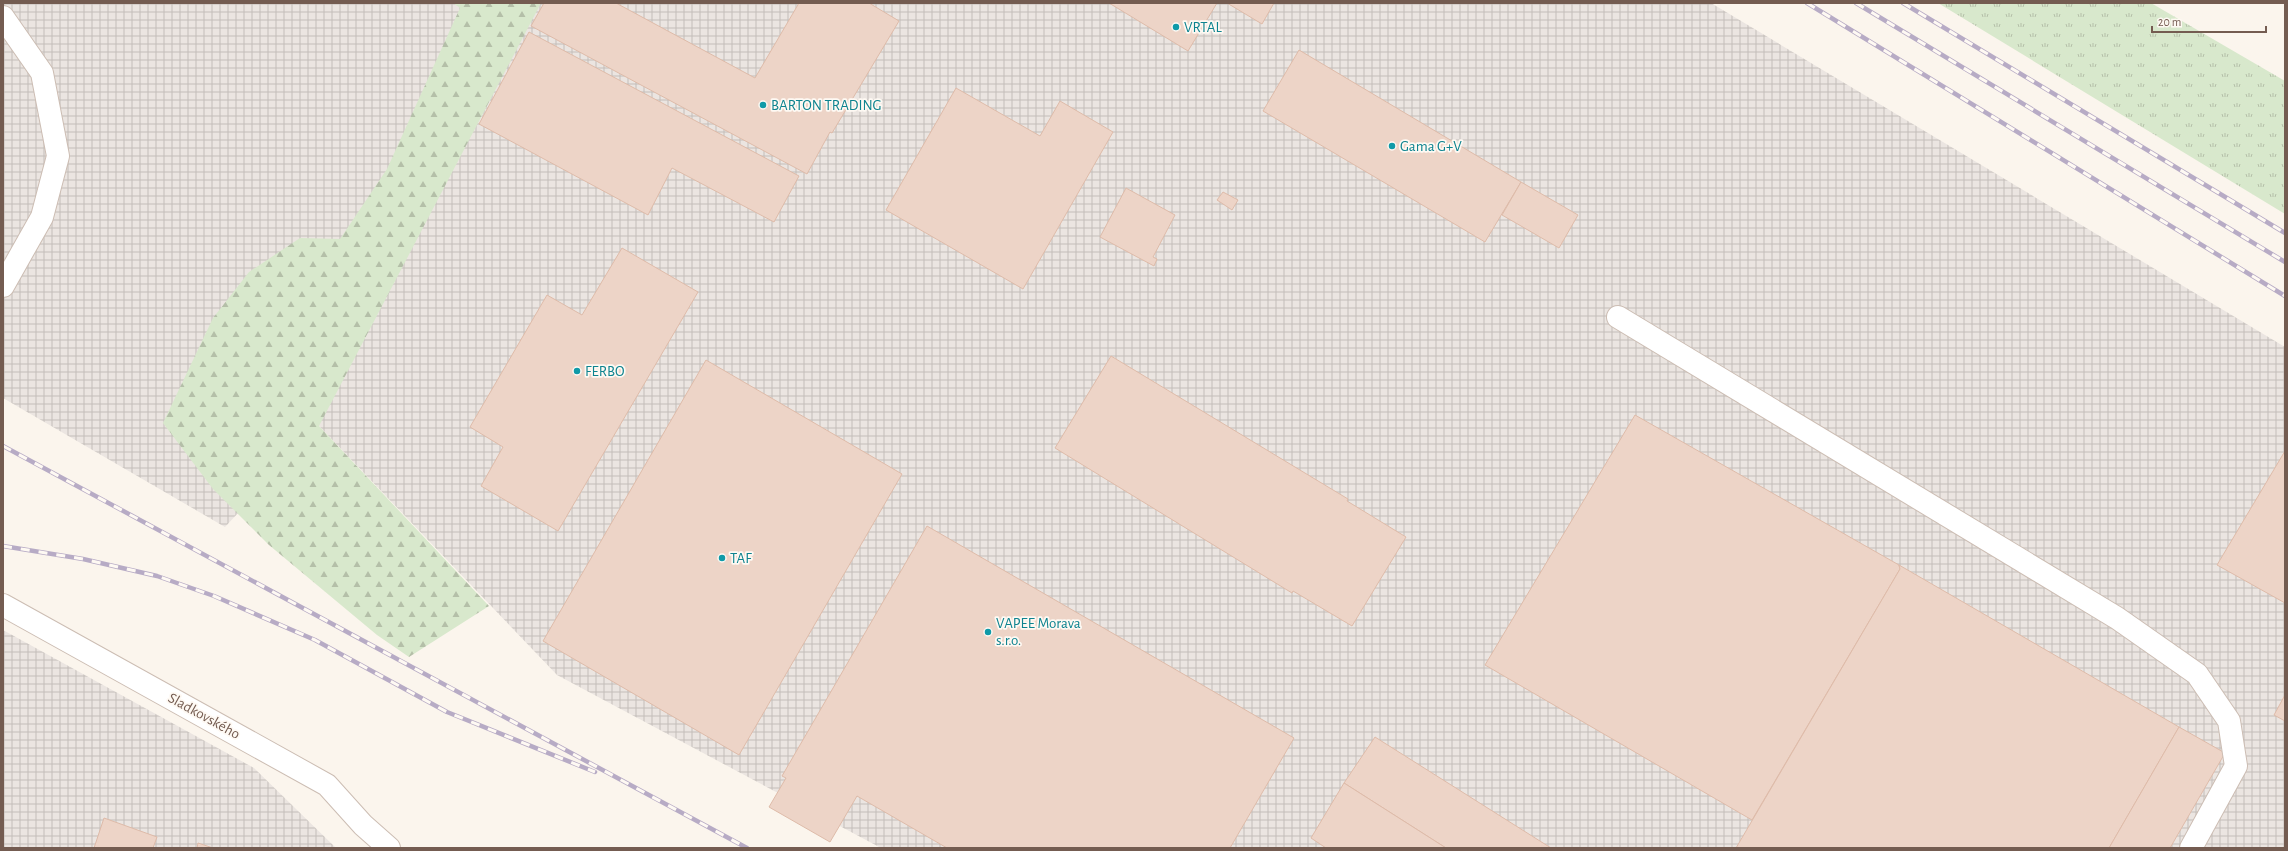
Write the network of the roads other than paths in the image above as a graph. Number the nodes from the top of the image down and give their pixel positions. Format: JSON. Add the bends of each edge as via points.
{"nodes":[{"id":1,"x":3,"y":17,"type":"edge"},
{"id":2,"x":3,"y":286,"type":"edge"},
{"id":3,"x":1618,"y":317,"type":"dead end"},
{"id":4,"x":3,"y":605,"type":"edge"},
{"id":5,"x":389,"y":848,"type":"edge"},
{"id":6,"x":2191,"y":848,"type":"edge"}],
"edges":[{"from":1,"to":2,"type":"street","via":[[42,72],[58,156],[42,217]]},
{"from":3,"to":6,"type":"street","via":[[2117,618],[2197,674],[2229,721],[2236,766]]},
{"from":4,"to":5,"type":"street","name":"Sladkovského","via":[[327,785],[363,825]]}]}
